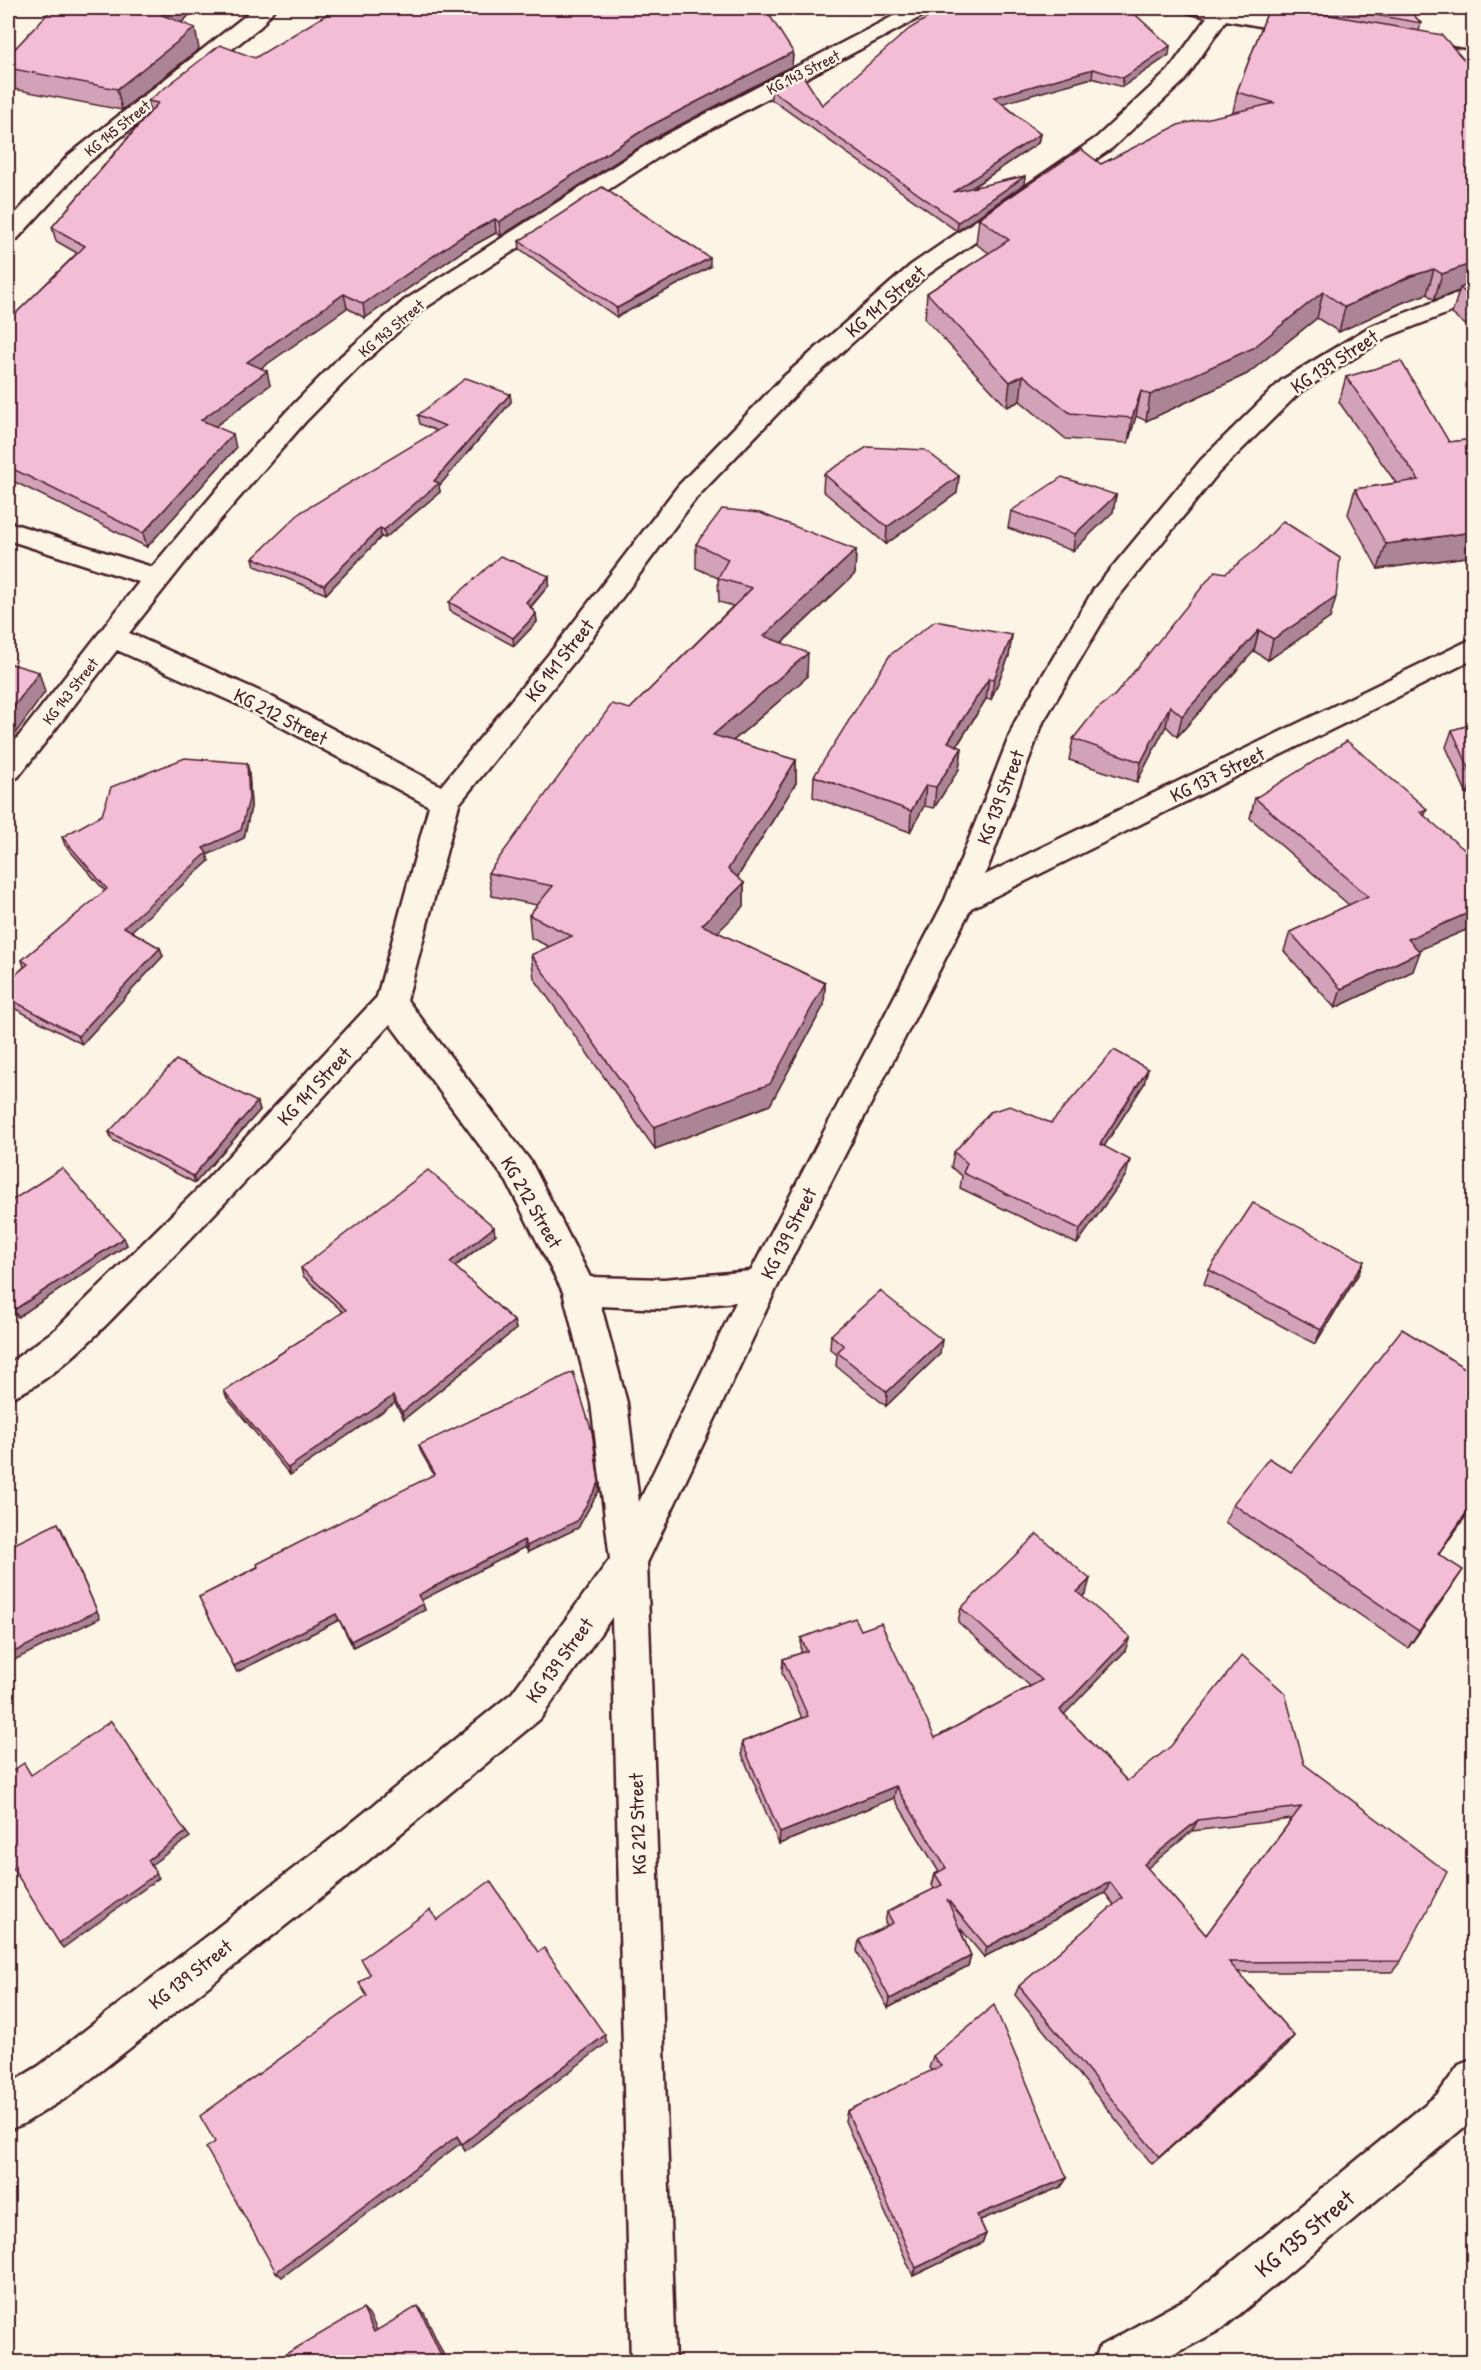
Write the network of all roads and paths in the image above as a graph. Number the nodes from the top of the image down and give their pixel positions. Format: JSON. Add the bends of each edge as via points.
{"nodes":[{"id":1,"x":264,"y":8,"type":"edge"},
{"id":2,"x":923,"y":8,"type":"edge"},
{"id":3,"x":1207,"y":10,"type":"edge"},
{"id":4,"x":1335,"y":34,"type":"edge"},
{"id":5,"x":1393,"y":44,"type":"edge"},
{"id":6,"x":1473,"y":59,"type":"edge"},
{"id":7,"x":8,"y":235,"type":"edge"},
{"id":8,"x":1473,"y":294,"type":"edge"},
{"id":9,"x":8,"y":531,"type":"edge"},
{"id":10,"x":158,"y":579,"type":"junction"},
{"id":11,"x":113,"y":637,"type":"junction"},
{"id":12,"x":1473,"y":647,"type":"edge"},
{"id":13,"x":8,"y":770,"type":"edge"},
{"id":14,"x":445,"y":801,"type":"junction"},
{"id":15,"x":960,"y":900,"type":"junction"},
{"id":16,"x":392,"y":1002,"type":"junction"},
{"id":17,"x":761,"y":1285,"type":"junction"},
{"id":18,"x":580,"y":1291,"type":"junction"},
{"id":19,"x":8,"y":1383,"type":"edge"},
{"id":20,"x":629,"y":1563,"type":"junction"},
{"id":21,"x":1473,"y":2080,"type":"edge"},
{"id":22,"x":8,"y":2109,"type":"edge"},
{"id":23,"x":653,"y":2362,"type":"edge"},
{"id":24,"x":1116,"y":2362,"type":"edge"}],
"edges":[{"from":1,"to":7,"type":"street","name":"KG 145 Street","via":[[253,21],[77,160]]},
{"from":2,"to":10,"type":"street","name":"KG 143 Street","via":[[708,120],[518,234],[408,310],[303,408],[230,489]]},
{"from":3,"to":4,"type":"street"},
{"from":3,"to":14,"type":"street","name":"KG 141 Street","via":[[1176,76],[1104,143],[919,270],[790,385],[687,492],[567,651]]},
{"from":5,"to":6,"type":"street"},
{"from":8,"to":15,"type":"street","name":"KG 139 Street","via":[[1380,331],[1291,386],[1210,466],[1104,596],[1029,722]]},
{"from":9,"to":10,"type":"street"},
{"from":10,"to":11,"type":"street","name":"KG 143 Street"},
{"from":11,"to":13,"type":"street","name":"KG 143 Street"},
{"from":11,"to":14,"type":"street","name":"KG 212 Street","via":[[258,702]]},
{"from":12,"to":15,"type":"street","name":"KG 137 Street"},
{"from":14,"to":16,"type":"street","name":"KG 141 Street"},
{"from":15,"to":17,"type":"street","name":"KG 139 Street"},
{"from":16,"to":18,"type":"street","name":"KG 212 Street","via":[[519,1172]]},
{"from":16,"to":19,"type":"street","name":"KG 141 Street","via":[[211,1198],[77,1332]]},
{"from":17,"to":18,"type":"street","via":[[664,1294]]},
{"from":17,"to":20,"type":"street","name":"KG 139 Street"},
{"from":18,"to":20,"type":"street","name":"KG 212 Street","via":[[609,1403]]},
{"from":20,"to":22,"type":"street","name":"KG 139 Street","via":[[526,1707],[54,2081]]},
{"from":20,"to":23,"type":"street","name":"KG 212 Street"},
{"from":21,"to":24,"type":"street","name":"KG 135 Street","via":[[1454,2108],[1207,2312]]}]}
